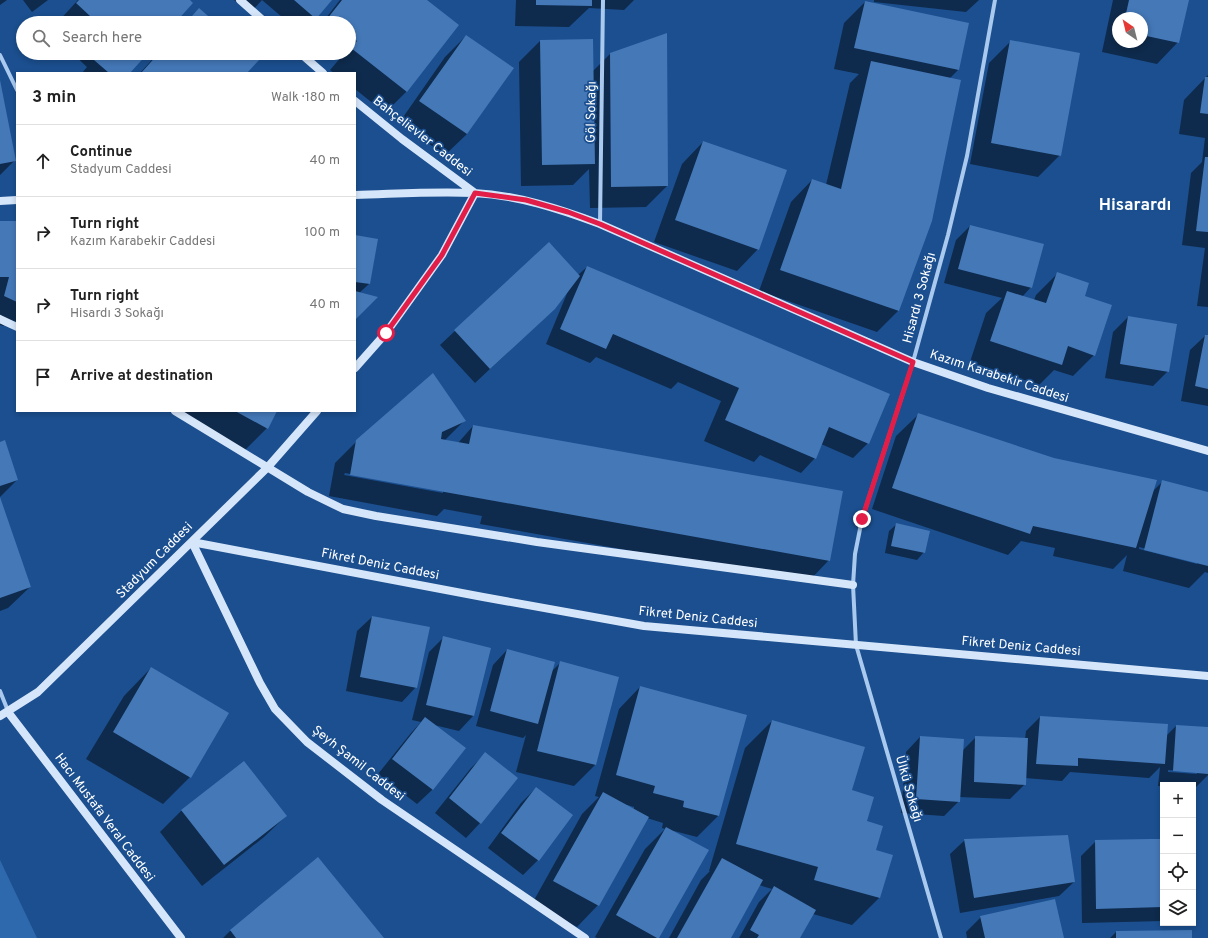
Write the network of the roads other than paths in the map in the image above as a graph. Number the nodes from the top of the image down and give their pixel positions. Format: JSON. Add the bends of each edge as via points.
{"nodes":[{"id":1,"x":240,"y":0,"type":"edge"},
{"id":2,"x":603,"y":0,"type":"edge"},
{"id":3,"x":995,"y":0,"type":"edge"},
{"id":4,"x":258,"y":16,"type":"edge"},
{"id":5,"x":0,"y":55,"type":"edge"},
{"id":6,"x":308,"y":60,"type":"edge"},
{"id":7,"x":322,"y":72,"type":"edge"},
{"id":8,"x":16,"y":88,"type":"edge"},
{"id":9,"x":356,"y":102,"type":"edge"},
{"id":10,"x":475,"y":193,"type":"junction"},
{"id":11,"x":356,"y":195,"type":"edge"},
{"id":12,"x":16,"y":200,"type":"edge"},
{"id":13,"x":0,"y":201,"type":"edge"},
{"id":14,"x":600,"y":224,"type":"junction"},
{"id":15,"x":0,"y":319,"type":"edge"},
{"id":16,"x":16,"y":327,"type":"edge"},
{"id":17,"x":913,"y":362,"type":"junction"},
{"id":18,"x":356,"y":367,"type":"edge"},
{"id":19,"x":177,"y":412,"type":"edge"},
{"id":20,"x":316,"y":412,"type":"edge"},
{"id":21,"x":1208,"y":451,"type":"edge"},
{"id":22,"x":266,"y":468,"type":"junction"},
{"id":23,"x":192,"y":542,"type":"junction"},
{"id":24,"x":853,"y":585,"type":"junction"},
{"id":25,"x":856,"y":645,"type":"junction"},
{"id":26,"x":1208,"y":676,"type":"edge"},
{"id":27,"x":0,"y":691,"type":"edge"},
{"id":28,"x":8,"y":712,"type":"junction"},
{"id":29,"x":0,"y":716,"type":"edge"},
{"id":30,"x":181,"y":938,"type":"edge"},
{"id":31,"x":585,"y":938,"type":"edge"},
{"id":32,"x":941,"y":938,"type":"edge"}],
"edges":[{"from":1,"to":4,"type":"street"},
{"from":2,"to":14,"type":"street","name":"Göl Sokağı"},
{"from":3,"to":17,"type":"street","name":"Hisardı 3 Sokağı","via":[[967,156]]},
{"from":5,"to":8,"type":"street"},
{"from":6,"to":7,"type":"street"},
{"from":9,"to":10,"type":"street","name":"Bahçelievler Caddesi"},
{"from":10,"to":11,"type":"street","name":"Kazım Karabekir Caddesi"},
{"from":10,"to":14,"type":"street","name":"Kazım Karabekir Caddesi","via":[[526,200]]},
{"from":10,"to":18,"type":"street","via":[[442,255],[386,333]]},
{"from":12,"to":13,"type":"street"},
{"from":14,"to":17,"type":"street","name":"Kazım Karabekir Caddesi"},
{"from":15,"to":16,"type":"street"},
{"from":17,"to":21,"type":"street","name":"Kazım Karabekir Caddesi","via":[[988,388]]},
{"from":17,"to":24,"type":"street","name":"Hisardı 3 Sokağı","via":[[862,519],[855,554]]},
{"from":19,"to":22,"type":"street"},
{"from":20,"to":22,"type":"street","name":"Stadyum Caddesi"},
{"from":22,"to":23,"type":"street","name":"Stadyum Caddesi"},
{"from":22,"to":24,"type":"street","via":[[343,509],[376,516],[537,542]]},
{"from":23,"to":25,"type":"street","name":"Fikret Deniz Caddesi","via":[[644,626]]},
{"from":23,"to":28,"type":"street","name":"Stadyum Caddesi","via":[[38,692]]},
{"from":23,"to":31,"type":"street","name":"Şeyh Şamil Caddesi","via":[[260,683],[275,709],[307,742],[382,800]]},
{"from":24,"to":25,"type":"street","name":"Hisardı 3 Sokağı"},
{"from":25,"to":26,"type":"street","name":"Fikret Deniz Caddesi"},
{"from":25,"to":32,"type":"street","name":"Ülkü Sokağı"},
{"from":27,"to":28,"type":"street"},
{"from":28,"to":29,"type":"street","name":"Stadyum Caddesi"},
{"from":28,"to":30,"type":"street","name":"Hacı Mustafa Veral Caddesi"}]}
